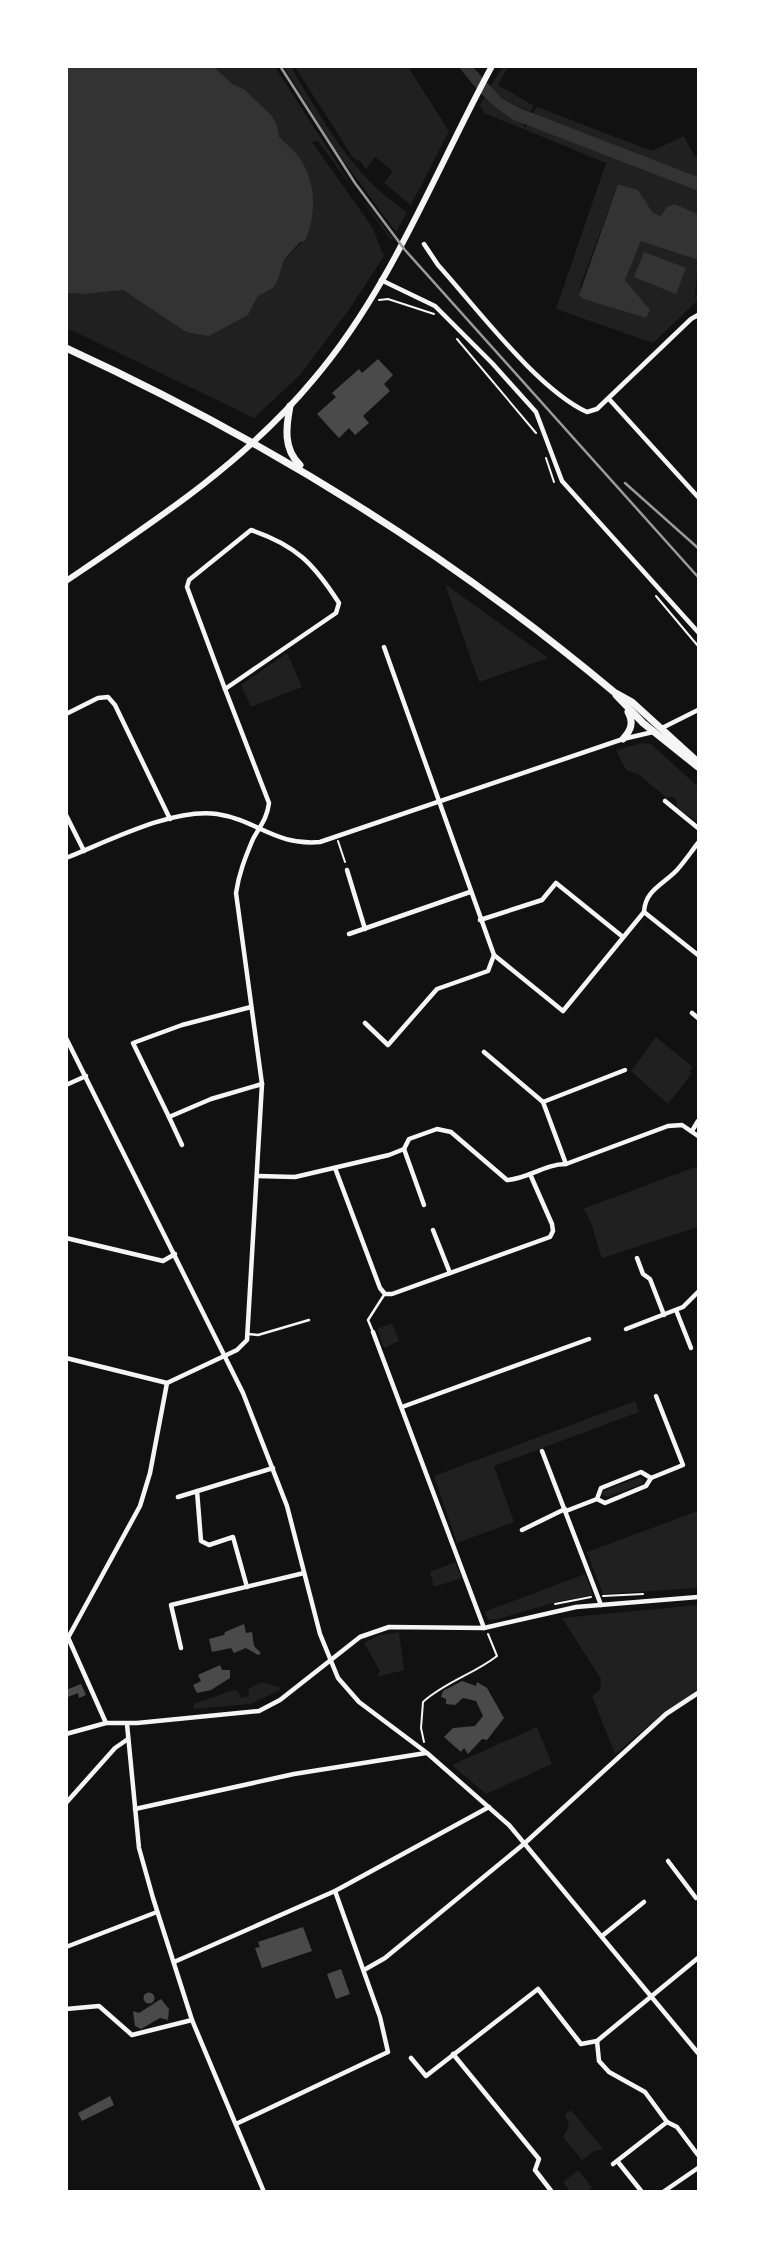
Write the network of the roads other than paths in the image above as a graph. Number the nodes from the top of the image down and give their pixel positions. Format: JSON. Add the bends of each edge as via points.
{"nodes":[{"id":1,"x":491,"y":70,"type":"edge"},
{"id":2,"x":424,"y":244,"type":"dead end"},
{"id":3,"x":381,"y":280,"type":"junction"},
{"id":4,"x":698,"y":315,"type":"edge"},
{"id":5,"x":66,"y":348,"type":"edge"},
{"id":6,"x":609,"y":399,"type":"junction"},
{"id":7,"x":290,"y":406,"type":"junction"},
{"id":8,"x":255,"y":442,"type":"junction"},
{"id":9,"x":313,"y":477,"type":"junction"},
{"id":10,"x":698,"y":497,"type":"edge"},
{"id":11,"x":66,"y":582,"type":"edge"},
{"id":12,"x":698,"y":632,"type":"edge"},
{"id":13,"x":384,"y":647,"type":"dead end"},
{"id":14,"x":225,"y":689,"type":"junction"},
{"id":15,"x":614,"y":692,"type":"junction"},
{"id":16,"x":626,"y":708,"type":"junction"},
{"id":17,"x":698,"y":710,"type":"edge"},
{"id":18,"x":66,"y":714,"type":"edge"},
{"id":19,"x":662,"y":728,"type":"junction"},
{"id":20,"x":653,"y":732,"type":"junction"},
{"id":21,"x":623,"y":739,"type":"junction"},
{"id":22,"x":698,"y":765,"type":"edge"},
{"id":23,"x":665,"y":801,"type":"dead end"},
{"id":24,"x":438,"y":802,"type":"junction"},
{"id":25,"x":66,"y":815,"type":"edge"},
{"id":26,"x":170,"y":819,"type":"junction"},
{"id":27,"x":698,"y":828,"type":"edge"},
{"id":28,"x":260,"y":829,"type":"junction"},
{"id":29,"x":698,"y":843,"type":"edge"},
{"id":30,"x":84,"y":851,"type":"junction"},
{"id":31,"x":66,"y":858,"type":"edge"},
{"id":32,"x":347,"y":870,"type":"road end"},
{"id":33,"x":470,"y":892,"type":"junction"},
{"id":34,"x":643,"y":912,"type":"junction"},
{"id":35,"x":480,"y":920,"type":"junction"},
{"id":36,"x":365,"y":929,"type":"junction"},
{"id":37,"x":349,"y":934,"type":"dead end"},
{"id":38,"x":623,"y":937,"type":"junction"},
{"id":39,"x":494,"y":955,"type":"junction"},
{"id":40,"x":698,"y":955,"type":"edge"},
{"id":41,"x":251,"y":1007,"type":"junction"},
{"id":42,"x":692,"y":1013,"type":"dead end"},
{"id":43,"x":698,"y":1018,"type":"edge"},
{"id":44,"x":365,"y":1023,"type":"dead end"},
{"id":45,"x":67,"y":1039,"type":"edge"},
{"id":46,"x":484,"y":1052,"type":"dead end"},
{"id":47,"x":625,"y":1070,"type":"dead end"},
{"id":48,"x":86,"y":1076,"type":"junction"},
{"id":49,"x":262,"y":1084,"type":"junction"},
{"id":50,"x":66,"y":1085,"type":"edge"},
{"id":51,"x":543,"y":1102,"type":"junction"},
{"id":52,"x":169,"y":1116,"type":"junction"},
{"id":53,"x":698,"y":1121,"type":"edge"},
{"id":54,"x":692,"y":1131,"type":"junction"},
{"id":55,"x":698,"y":1136,"type":"edge"},
{"id":56,"x":182,"y":1145,"type":"dead end"},
{"id":57,"x":404,"y":1149,"type":"junction"},
{"id":58,"x":566,"y":1164,"type":"junction"},
{"id":59,"x":335,"y":1168,"type":"junction"},
{"id":60,"x":530,"y":1174,"type":"junction"},
{"id":61,"x":258,"y":1176,"type":"junction"},
{"id":62,"x":424,"y":1205,"type":"dead end"},
{"id":63,"x":433,"y":1230,"type":"dead end"},
{"id":64,"x":66,"y":1238,"type":"edge"},
{"id":65,"x":175,"y":1254,"type":"junction"},
{"id":66,"x":637,"y":1258,"type":"dead end"},
{"id":67,"x":450,"y":1273,"type":"junction"},
{"id":68,"x":698,"y":1292,"type":"edge"},
{"id":69,"x":385,"y":1294,"type":"junction"},
{"id":70,"x":676,"y":1310,"type":"junction"},
{"id":71,"x":664,"y":1315,"type":"junction"},
{"id":72,"x":309,"y":1320,"type":"dead end"},
{"id":73,"x":626,"y":1329,"type":"dead end"},
{"id":74,"x":373,"y":1332,"type":"joint"},
{"id":75,"x":248,"y":1334,"type":"junction"},
{"id":76,"x":589,"y":1339,"type":"dead end"},
{"id":77,"x":691,"y":1348,"type":"dead end"},
{"id":78,"x":225,"y":1356,"type":"junction"},
{"id":79,"x":66,"y":1358,"type":"edge"},
{"id":80,"x":167,"y":1383,"type":"junction"},
{"id":81,"x":656,"y":1396,"type":"dead end"},
{"id":82,"x":402,"y":1407,"type":"junction"},
{"id":83,"x":542,"y":1451,"type":"dead end"},
{"id":84,"x":273,"y":1468,"type":"junction"},
{"id":85,"x":651,"y":1478,"type":"junction"},
{"id":86,"x":197,"y":1491,"type":"junction"},
{"id":87,"x":178,"y":1497,"type":"dead end"},
{"id":88,"x":597,"y":1499,"type":"junction"},
{"id":89,"x":566,"y":1510,"type":"junction"},
{"id":90,"x":523,"y":1530,"type":"dead end"},
{"id":91,"x":304,"y":1573,"type":"junction"},
{"id":92,"x":247,"y":1587,"type":"junction"},
{"id":93,"x":698,"y":1597,"type":"edge"},
{"id":94,"x":601,"y":1605,"type":"junction"},
{"id":95,"x":484,"y":1628,"type":"junction"},
{"id":96,"x":68,"y":1634,"type":"edge"},
{"id":97,"x":181,"y":1648,"type":"dead end"},
{"id":98,"x":329,"y":1660,"type":"junction"},
{"id":99,"x":698,"y":1693,"type":"edge"},
{"id":100,"x":106,"y":1723,"type":"junction"},
{"id":101,"x":127,"y":1724,"type":"junction"},
{"id":102,"x":66,"y":1734,"type":"edge"},
{"id":103,"x":129,"y":1739,"type":"junction"},
{"id":104,"x":427,"y":1753,"type":"junction"},
{"id":105,"x":66,"y":1803,"type":"edge"},
{"id":106,"x":489,"y":1807,"type":"junction"},
{"id":107,"x":135,"y":1809,"type":"junction"},
{"id":108,"x":525,"y":1843,"type":"junction"},
{"id":109,"x":668,"y":1861,"type":"dead end"},
{"id":110,"x":335,"y":1891,"type":"junction"},
{"id":111,"x":698,"y":1899,"type":"edge"},
{"id":112,"x":644,"y":1902,"type":"dead end"},
{"id":113,"x":157,"y":1912,"type":"junction"},
{"id":114,"x":602,"y":1936,"type":"junction"},
{"id":115,"x":66,"y":1947,"type":"edge"},
{"id":116,"x":698,"y":1958,"type":"edge"},
{"id":117,"x":174,"y":1962,"type":"junction"},
{"id":118,"x":364,"y":1970,"type":"junction"},
{"id":119,"x":652,"y":1996,"type":"junction"},
{"id":120,"x":66,"y":2009,"type":"edge"},
{"id":121,"x":192,"y":2020,"type":"junction"},
{"id":122,"x":597,"y":2041,"type":"junction"},
{"id":123,"x":698,"y":2053,"type":"edge"},
{"id":124,"x":453,"y":2054,"type":"junction"},
{"id":125,"x":411,"y":2058,"type":"dead end"},
{"id":126,"x":667,"y":2122,"type":"junction"},
{"id":127,"x":236,"y":2124,"type":"junction"},
{"id":128,"x":698,"y":2155,"type":"edge"},
{"id":129,"x":698,"y":2168,"type":"edge"},
{"id":130,"x":264,"y":2192,"type":"edge"},
{"id":131,"x":552,"y":2192,"type":"edge"},
{"id":132,"x":642,"y":2192,"type":"edge"},
{"id":133,"x":663,"y":2192,"type":"edge"}],
"edges":[{"from":1,"to":3,"type":"main road"},
{"from":2,"to":6,"type":"street","via":[[438,265],[568,403],[587,412]]},
{"from":3,"to":7,"type":"main road","via":[[344,339]]},
{"from":3,"to":12,"type":"street","via":[[435,306],[492,363],[536,412],[562,481]]},
{"from":4,"to":6,"type":"street"},
{"from":5,"to":8,"type":"main road"},
{"from":6,"to":10,"type":"street"},
{"from":7,"to":8,"type":"main road"},
{"from":7,"to":9,"type":"main road","via":[[286,427],[289,449]]},
{"from":8,"to":9,"type":"main road"},
{"from":8,"to":11,"type":"main road","via":[[197,490]]},
{"from":9,"to":15,"type":"main road","via":[[478,585]]},
{"from":13,"to":24,"type":"street"},
{"from":14,"to":14,"type":"street","via":[[187,587],[189,580],[251,530],[293,548],[318,572],[338,603],[336,613]]},
{"from":14,"to":28,"type":"street","via":[[266,789],[268,813]]},
{"from":15,"to":16,"type":"main road"},
{"from":15,"to":19,"type":"main road"},
{"from":16,"to":20,"type":"main road"},
{"from":16,"to":21,"type":"main road","via":[[631,722]]},
{"from":17,"to":19,"type":"street"},
{"from":18,"to":26,"type":"street","via":[[108,697]]},
{"from":19,"to":22,"type":"main road"},
{"from":20,"to":21,"type":"street"},
{"from":20,"to":22,"type":"main road"},
{"from":21,"to":24,"type":"street"},
{"from":23,"to":27,"type":"street"},
{"from":24,"to":28,"type":"street","via":[[320,842],[291,842]]},
{"from":24,"to":33,"type":"street"},
{"from":25,"to":30,"type":"street"},
{"from":26,"to":28,"type":"street","via":[[216,814]]},
{"from":26,"to":30,"type":"street"},
{"from":28,"to":41,"type":"street","via":[[239,870],[236,893]]},
{"from":29,"to":34,"type":"street","via":[[645,901]]},
{"from":30,"to":31,"type":"street"},
{"from":32,"to":36,"type":"street"},
{"from":33,"to":35,"type":"street"},
{"from":33,"to":36,"type":"street"},
{"from":34,"to":38,"type":"street"},
{"from":34,"to":40,"type":"street"},
{"from":35,"to":38,"type":"street","via":[[542,900],[556,883]]},
{"from":35,"to":39,"type":"street"},
{"from":36,"to":37,"type":"street"},
{"from":38,"to":39,"type":"street","via":[[563,1011]]},
{"from":39,"to":44,"type":"street","via":[[488,971],[437,989],[388,1045]]},
{"from":41,"to":49,"type":"street"},
{"from":41,"to":52,"type":"street","via":[[133,1043]]},
{"from":42,"to":43,"type":"street"},
{"from":45,"to":48,"type":"street"},
{"from":46,"to":51,"type":"street"},
{"from":47,"to":51,"type":"street"},
{"from":48,"to":50,"type":"street"},
{"from":48,"to":65,"type":"street"},
{"from":49,"to":52,"type":"street"},
{"from":49,"to":61,"type":"street"},
{"from":51,"to":58,"type":"street"},
{"from":52,"to":56,"type":"street"},
{"from":53,"to":54,"type":"street"},
{"from":54,"to":55,"type":"street"},
{"from":54,"to":58,"type":"street","via":[[682,1125],[668,1126]]},
{"from":57,"to":59,"type":"street"},
{"from":57,"to":60,"type":"street","via":[[409,1139],[437,1129],[451,1132],[507,1180]]},
{"from":57,"to":62,"type":"street"},
{"from":58,"to":60,"type":"street"},
{"from":59,"to":61,"type":"street","via":[[295,1177]]},
{"from":59,"to":69,"type":"street"},
{"from":60,"to":67,"type":"street","via":[[552,1224],[550,1237]]},
{"from":61,"to":75,"type":"street"},
{"from":63,"to":67,"type":"street"},
{"from":64,"to":65,"type":"street","via":[[163,1261]]},
{"from":65,"to":78,"type":"street"},
{"from":66,"to":71,"type":"street"},
{"from":67,"to":69,"type":"street"},
{"from":68,"to":70,"type":"street"},
{"from":69,"to":74,"type":"lane","via":[[368,1320]]},
{"from":70,"to":71,"type":"street"},
{"from":70,"to":77,"type":"street"},
{"from":71,"to":73,"type":"street"},
{"from":72,"to":75,"type":"lane"},
{"from":74,"to":82,"type":"street"},
{"from":75,"to":78,"type":"street","via":[[242,1346]]},
{"from":76,"to":82,"type":"street"},
{"from":78,"to":80,"type":"street"},
{"from":78,"to":84,"type":"street"},
{"from":79,"to":80,"type":"street"},
{"from":80,"to":96,"type":"street","via":[[140,1506]]},
{"from":81,"to":85,"type":"street","via":[[683,1465]]},
{"from":82,"to":95,"type":"street"},
{"from":83,"to":89,"type":"street"},
{"from":84,"to":86,"type":"street"},
{"from":84,"to":91,"type":"street"},
{"from":85,"to":88,"type":"street","via":[[646,1486],[605,1503]]},
{"from":85,"to":88,"type":"street","via":[[641,1472],[601,1488]]},
{"from":86,"to":87,"type":"street"},
{"from":86,"to":92,"type":"street","via":[[201,1541],[209,1545],[233,1537]]},
{"from":88,"to":89,"type":"street"},
{"from":89,"to":90,"type":"street"},
{"from":89,"to":94,"type":"street"},
{"from":91,"to":92,"type":"street"},
{"from":91,"to":98,"type":"street"},
{"from":92,"to":97,"type":"street","via":[[171,1605]]},
{"from":93,"to":94,"type":"street"},
{"from":94,"to":95,"type":"street"},
{"from":95,"to":98,"type":"street","via":[[389,1627],[360,1637]]},
{"from":96,"to":100,"type":"street"},
{"from":98,"to":101,"type":"street","via":[[259,1711]]},
{"from":98,"to":104,"type":"street","via":[[348,1691]]},
{"from":99,"to":108,"type":"street","via":[[666,1714]]},
{"from":100,"to":101,"type":"street"},
{"from":100,"to":102,"type":"street"},
{"from":101,"to":103,"type":"street"},
{"from":103,"to":105,"type":"street","via":[[115,1748]]},
{"from":103,"to":107,"type":"street"},
{"from":104,"to":106,"type":"street"},
{"from":104,"to":107,"type":"street","via":[[294,1774]]},
{"from":106,"to":108,"type":"street"},
{"from":106,"to":110,"type":"street"},
{"from":107,"to":113,"type":"street","via":[[139,1847]]},
{"from":108,"to":114,"type":"street"},
{"from":108,"to":118,"type":"street","via":[[385,1958]]},
{"from":109,"to":111,"type":"street"},
{"from":110,"to":117,"type":"street"},
{"from":110,"to":118,"type":"street"},
{"from":112,"to":114,"type":"street"},
{"from":113,"to":115,"type":"street"},
{"from":113,"to":117,"type":"street"},
{"from":114,"to":119,"type":"street"},
{"from":116,"to":119,"type":"street"},
{"from":117,"to":121,"type":"street"},
{"from":118,"to":127,"type":"street","via":[[388,2052]]},
{"from":119,"to":122,"type":"street"},
{"from":119,"to":123,"type":"street"},
{"from":120,"to":121,"type":"street","via":[[99,2006],[132,2035]]},
{"from":121,"to":127,"type":"street"},
{"from":122,"to":124,"type":"street","via":[[581,2044],[538,1989]]},
{"from":122,"to":126,"type":"street","via":[[599,2061],[609,2073],[645,2092]]},
{"from":124,"to":125,"type":"street","via":[[426,2076]]},
{"from":124,"to":131,"type":"street","via":[[538,2159],[535,2170]]},
{"from":126,"to":128,"type":"street","via":[[677,2127]]},
{"from":126,"to":132,"type":"street","via":[[616,2163]]},
{"from":127,"to":130,"type":"street"},
{"from":129,"to":133,"type":"street"}]}
